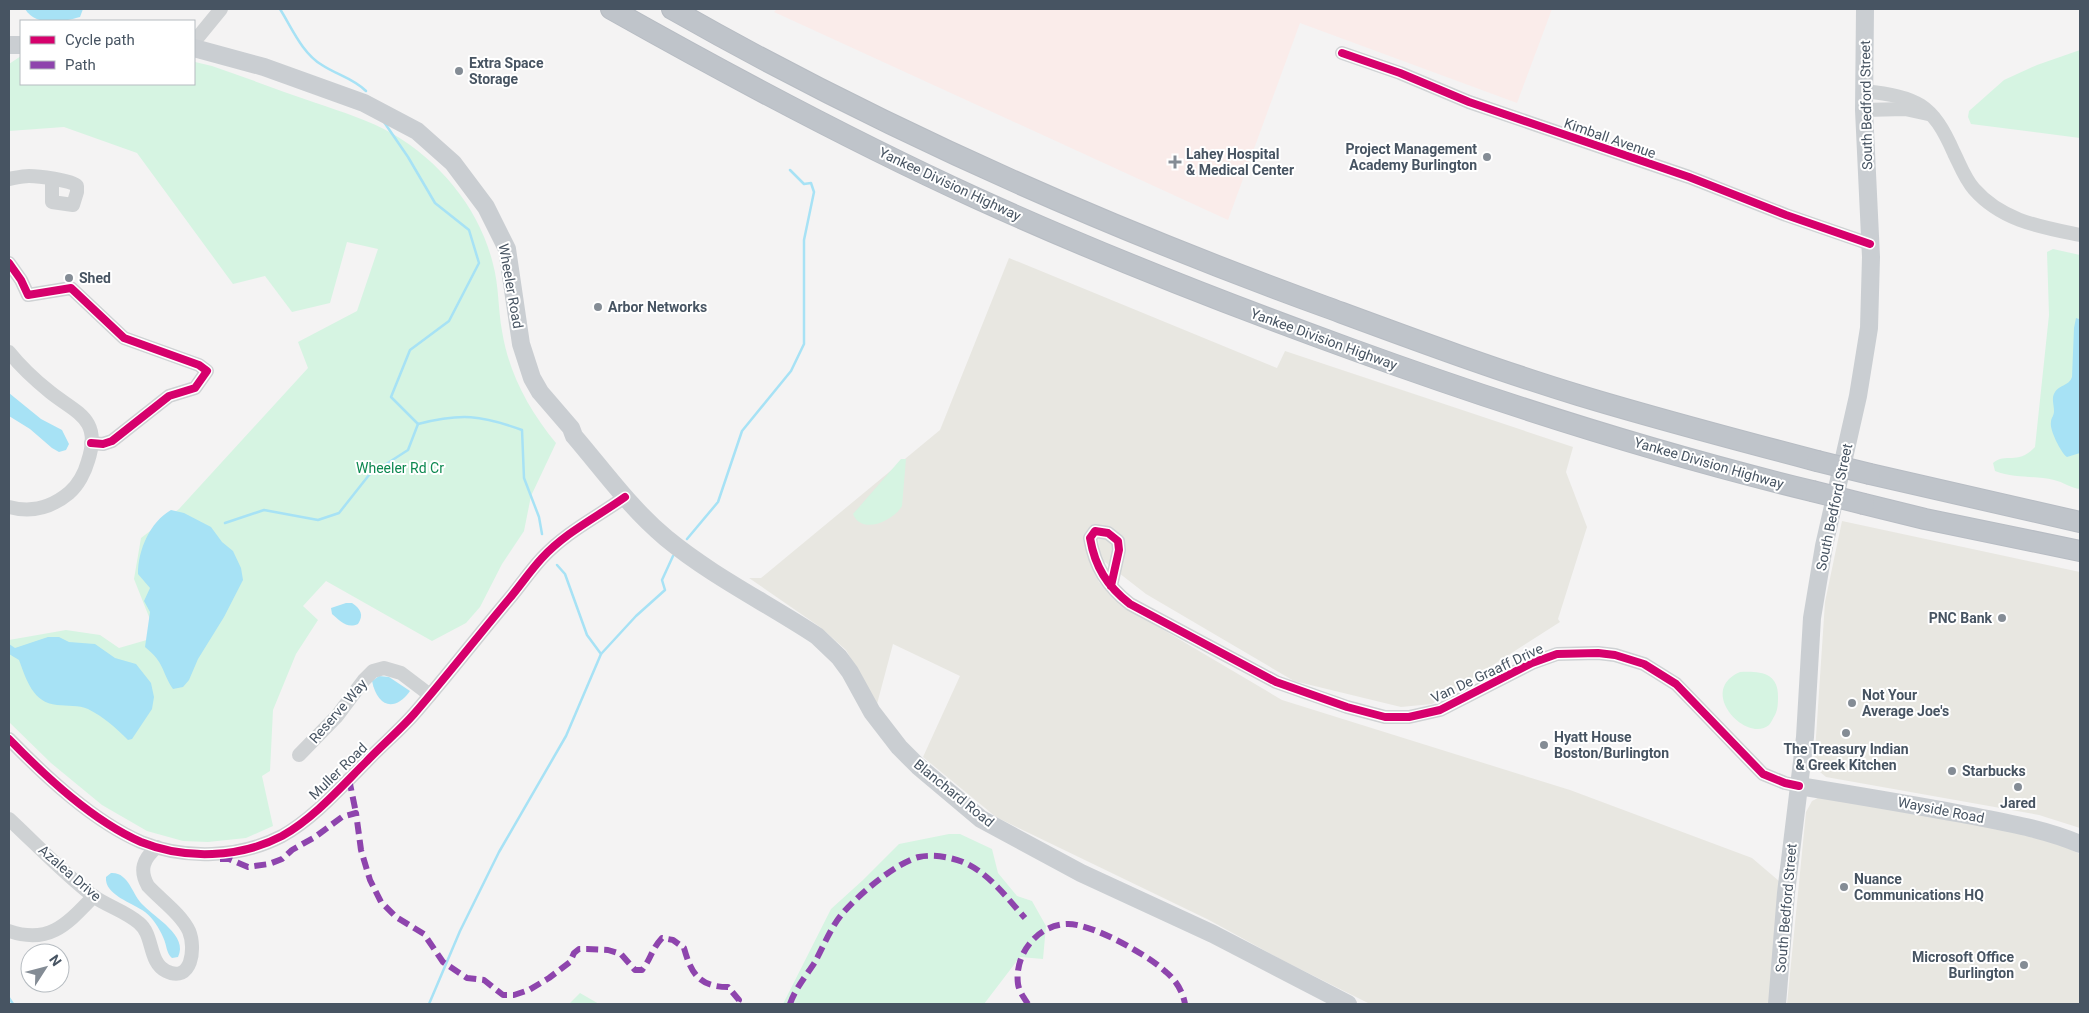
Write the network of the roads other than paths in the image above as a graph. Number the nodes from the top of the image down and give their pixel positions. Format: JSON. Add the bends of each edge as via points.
{"nodes":[{"id":1,"x":221,"y":9,"type":"edge"},
{"id":2,"x":611,"y":9,"type":"edge"},
{"id":3,"x":672,"y":9,"type":"edge"},
{"id":4,"x":1865,"y":9,"type":"edge"},
{"id":5,"x":195,"y":41,"type":"edge"},
{"id":6,"x":195,"y":48,"type":"edge"},
{"id":7,"x":1342,"y":53,"type":"dead end"},
{"id":8,"x":1864,"y":91,"type":"junction"},
{"id":9,"x":1864,"y":110,"type":"junction"},
{"id":10,"x":1936,"y":118,"type":"junction"},
{"id":11,"x":9,"y":179,"type":"edge"},
{"id":12,"x":52,"y":180,"type":"dead end"},
{"id":13,"x":2080,"y":235,"type":"edge"},
{"id":14,"x":1870,"y":244,"type":"junction"},
{"id":15,"x":9,"y":263,"type":"edge"},
{"id":16,"x":9,"y":352,"type":"edge"},
{"id":17,"x":91,"y":443,"type":"junction"},
{"id":18,"x":625,"y":497,"type":"junction"},
{"id":19,"x":1995,"y":503,"type":"junction"},
{"id":20,"x":9,"y":507,"type":"edge"},
{"id":21,"x":2080,"y":510,"type":"edge"},
{"id":22,"x":2080,"y":522,"type":"edge"},
{"id":23,"x":2080,"y":551,"type":"edge"},
{"id":24,"x":1111,"y":586,"type":"dead end"},
{"id":25,"x":430,"y":695,"type":"junction"},
{"id":26,"x":9,"y":739,"type":"edge"},
{"id":27,"x":299,"y":755,"type":"dead end"},
{"id":28,"x":1799,"y":786,"type":"junction"},
{"id":29,"x":9,"y":819,"type":"edge"},
{"id":30,"x":141,"y":842,"type":"junction"},
{"id":31,"x":2080,"y":844,"type":"edge"},
{"id":32,"x":157,"y":847,"type":"junction"},
{"id":33,"x":94,"y":896,"type":"junction"},
{"id":34,"x":170,"y":909,"type":"junction"},
{"id":35,"x":9,"y":931,"type":"edge"},
{"id":36,"x":1348,"y":1004,"type":"edge"},
{"id":37,"x":1777,"y":1004,"type":"edge"}],
"edges":[{"from":1,"to":5,"type":"street"},
{"from":2,"to":23,"type":"highway","name":"Yankee Division Highway","bridge":true,"via":[[859,141],[974,197],[1169,281],[1299,330],[1517,407],[1612,436],[1925,519]]},
{"from":3,"to":19,"type":"highway","name":"Yankee Division Highway","bridge":true,"via":[[745,50],[920,138],[1050,198],[1184,254],[1464,358],[1587,397],[1817,461]]},
{"from":4,"to":8,"type":"main road","name":"South Bedford Street"},
{"from":6,"to":18,"type":"main road","name":"Wheeler Road","via":[[264,67],[364,103],[417,131],[453,162],[486,207],[507,249],[521,344],[532,378],[574,436]]},
{"from":7,"to":14,"type":"street","name":"Kimball Avenue","via":[[1469,102],[1689,177]]},
{"from":8,"to":9,"type":"main road","name":"South Bedford Street"},
{"from":8,"to":10,"type":"street","via":[[1911,100]]},
{"from":9,"to":10,"type":"street","via":[[1905,109]]},
{"from":9,"to":14,"type":"main road","name":"South Bedford Street"},
{"from":10,"to":13,"type":"street","via":[[1970,184],[1989,203],[2021,222]]},
{"from":11,"to":12,"type":"street","via":[[29,176]]},
{"from":14,"to":28,"type":"main road","name":"South Bedford Street","via":[[1866,353],[1815,600]]},
{"from":15,"to":17,"type":"street","via":[[28,296],[71,288],[124,338],[199,364],[208,371],[195,388],[169,396],[112,441]]},
{"from":16,"to":17,"type":"street","via":[[51,393],[81,413],[87,422]]},
{"from":17,"to":20,"type":"street","via":[[90,457],[73,490],[60,500],[35,510]]},
{"from":18,"to":25,"type":"street","name":"Muller Road","via":[[575,529],[542,559]]},
{"from":18,"to":36,"type":"main road","name":"Blanchard Road","via":[[677,547],[800,625],[831,649],[899,747],[981,819],[1081,873],[1213,934]]},
{"from":19,"to":21,"type":"highway"},
{"from":19,"to":22,"type":"highway","name":"Yankee Division Highway"},
{"from":24,"to":28,"type":"street","name":"Van De Graaff Drive","via":[[1130,604],[1276,682],[1385,717],[1409,718],[1440,710],[1550,656],[1598,653],[1628,658],[1660,672],[1676,684],[1763,774]]},
{"from":25,"to":27,"type":"street","name":"Reserve Way","via":[[401,673],[384,668],[373,670],[337,716]]},
{"from":25,"to":32,"type":"street","name":"Muller Road","via":[[325,802],[281,836],[249,849],[223,853]]},
{"from":26,"to":30,"type":"street","name":"Muller Road","via":[[77,801]]},
{"from":28,"to":31,"type":"main road","name":"Wayside Road","via":[[2014,824]]},
{"from":28,"to":37,"type":"main road","name":"South Bedford Street"},
{"from":29,"to":33,"type":"street","name":"Azalea Drive"},
{"from":30,"to":32,"type":"street","name":"Muller Road"},
{"from":30,"to":34,"type":"street","name":"Azalea Drive","via":[[135,866],[138,883],[150,898]]},
{"from":32,"to":34,"type":"street","name":"Azalea Drive","via":[[145,861],[143,873],[148,886]]},
{"from":33,"to":34,"type":"street","name":"Azalea Drive","via":[[139,922],[148,934],[157,963],[166,971],[174,972],[189,964],[193,948],[187,928]]},
{"from":33,"to":35,"type":"street","via":[[53,932],[30,936]]}]}
